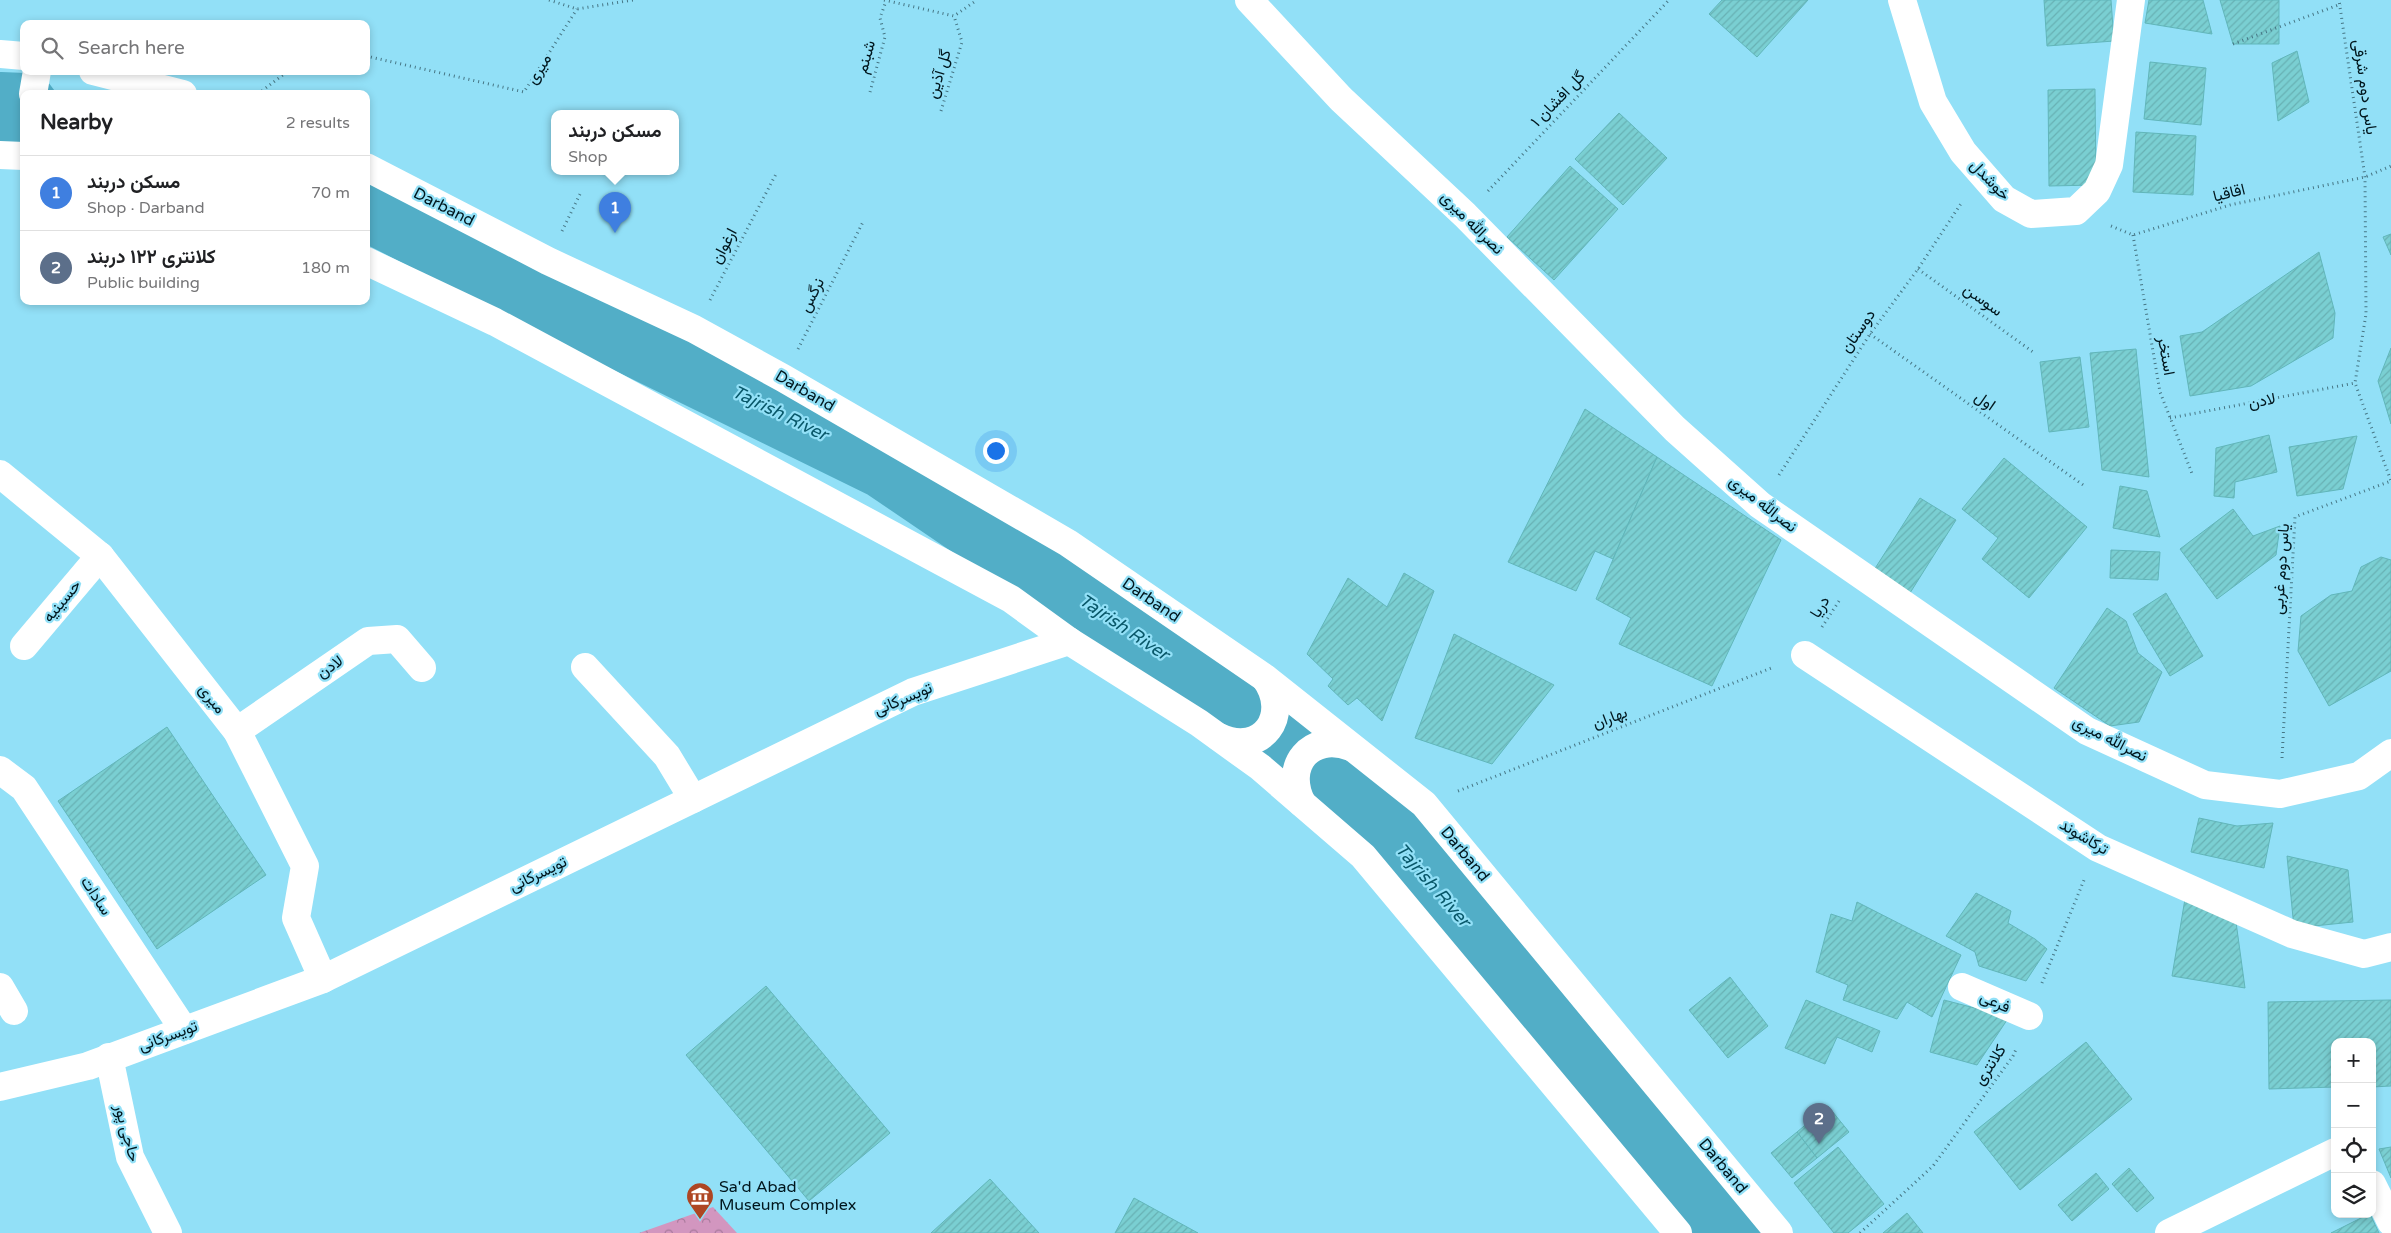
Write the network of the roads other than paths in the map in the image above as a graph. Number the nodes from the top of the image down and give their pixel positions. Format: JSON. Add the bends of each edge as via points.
{"nodes":[{"id":1,"x":1249,"y":0,"type":"edge"},
{"id":2,"x":1902,"y":0,"type":"edge"},
{"id":3,"x":2132,"y":0,"type":"edge"},
{"id":4,"x":0,"y":54,"type":"edge"},
{"id":5,"x":20,"y":56,"type":"edge"},
{"id":6,"x":36,"y":75,"type":"edge"},
{"id":7,"x":109,"y":75,"type":"edge"},
{"id":8,"x":34,"y":90,"type":"edge"},
{"id":9,"x":167,"y":90,"type":"edge"},
{"id":10,"x":370,"y":169,"type":"edge"},
{"id":11,"x":370,"y":263,"type":"edge"},
{"id":12,"x":0,"y":474,"type":"edge"},
{"id":13,"x":100,"y":556,"type":"junction"},
{"id":14,"x":1069,"y":641,"type":"junction"},
{"id":15,"x":24,"y":646,"type":"dead end"},
{"id":16,"x":1805,"y":655,"type":"road end"},
{"id":17,"x":585,"y":667,"type":"dead end"},
{"id":18,"x":422,"y":668,"type":"dead end"},
{"id":19,"x":1265,"y":678,"type":"junction"},
{"id":20,"x":237,"y":731,"type":"junction"},
{"id":21,"x":1217,"y":737,"type":"junction"},
{"id":22,"x":1351,"y":746,"type":"junction"},
{"id":23,"x":2391,"y":753,"type":"edge"},
{"id":24,"x":0,"y":770,"type":"edge"},
{"id":25,"x":693,"y":799,"type":"junction"},
{"id":26,"x":1302,"y":804,"type":"junction"},
{"id":27,"x":2391,"y":947,"type":"edge"},
{"id":28,"x":323,"y":979,"type":"junction"},
{"id":29,"x":0,"y":987,"type":"edge"},
{"id":30,"x":1962,"y":987,"type":"dead end"},
{"id":31,"x":14,"y":1011,"type":"dead end"},
{"id":32,"x":2029,"y":1016,"type":"road end"},
{"id":33,"x":184,"y":1030,"type":"junction"},
{"id":34,"x":109,"y":1057,"type":"junction"},
{"id":35,"x":0,"y":1087,"type":"edge"},
{"id":36,"x":2331,"y":1154,"type":"edge"},
{"id":37,"x":2376,"y":1192,"type":"edge"},
{"id":38,"x":2391,"y":1222,"type":"edge"},
{"id":39,"x":168,"y":1233,"type":"edge"},
{"id":40,"x":1678,"y":1233,"type":"edge"},
{"id":41,"x":1779,"y":1233,"type":"edge"},
{"id":42,"x":2169,"y":1233,"type":"edge"}],
"edges":[{"from":1,"to":23,"type":"street","name":"نصرالله میری","via":[[1341,99],[1465,215],[1675,430],[1760,505],[2087,730],[2205,785],[2280,794],[2359,776]]},
{"from":2,"to":3,"type":"street","name":"خوشدل","via":[[1933,102],[1963,152],[2004,199],[2031,214],[2076,211],[2097,191],[2110,165]]},
{"from":4,"to":5,"type":"street"},
{"from":6,"to":8,"type":"street"},
{"from":7,"to":9,"type":"street"},
{"from":10,"to":19,"type":"street","name":"Darband","via":[[548,261],[694,329],[784,378],[1068,543]]},
{"from":11,"to":14,"type":"street","via":[[495,322],[1002,594]]},
{"from":12,"to":13,"type":"street","name":"میری"},
{"from":13,"to":15,"type":"street","name":"حسینیه"},
{"from":13,"to":20,"type":"street","name":"میری"},
{"from":14,"to":21,"type":"street"},
{"from":14,"to":25,"type":"street","name":"تویسرکانی","via":[[913,692]]},
{"from":16,"to":27,"type":"street","name":"ترکاشوند","via":[[2098,848],[2292,934],[2364,954]]},
{"from":17,"to":25,"type":"street","via":[[667,756]]},
{"from":18,"to":20,"type":"street","name":"لادن","via":[[397,639],[368,641]]},
{"from":19,"to":21,"type":"street","via":[[1277,701],[1276,714],[1263,735],[1240,743]]},
{"from":19,"to":22,"type":"street","name":"Darband"},
{"from":20,"to":28,"type":"street","name":"میری","via":[[305,866],[296,918]]},
{"from":21,"to":26,"type":"street"},
{"from":22,"to":26,"type":"street","via":[[1327,742],[1306,754],[1294,778]]},
{"from":22,"to":41,"type":"street","name":"Darband","via":[[1424,804]]},
{"from":24,"to":33,"type":"street","name":"سادات","via":[[24,788]]},
{"from":25,"to":28,"type":"street","name":"تویسرکانی"},
{"from":26,"to":40,"type":"street","via":[[1363,856]]},
{"from":28,"to":33,"type":"street","name":"تویسرکانی"},
{"from":29,"to":31,"type":"street"},
{"from":30,"to":32,"type":"street","name":"فرعی"},
{"from":33,"to":34,"type":"street","name":"تویسرکانی"},
{"from":34,"to":35,"type":"street","name":"تویسرکانی","via":[[88,1066]]},
{"from":34,"to":39,"type":"street","name":"حاجی پور","via":[[130,1157]]},
{"from":36,"to":42,"type":"street"},
{"from":37,"to":38,"type":"street"}]}
